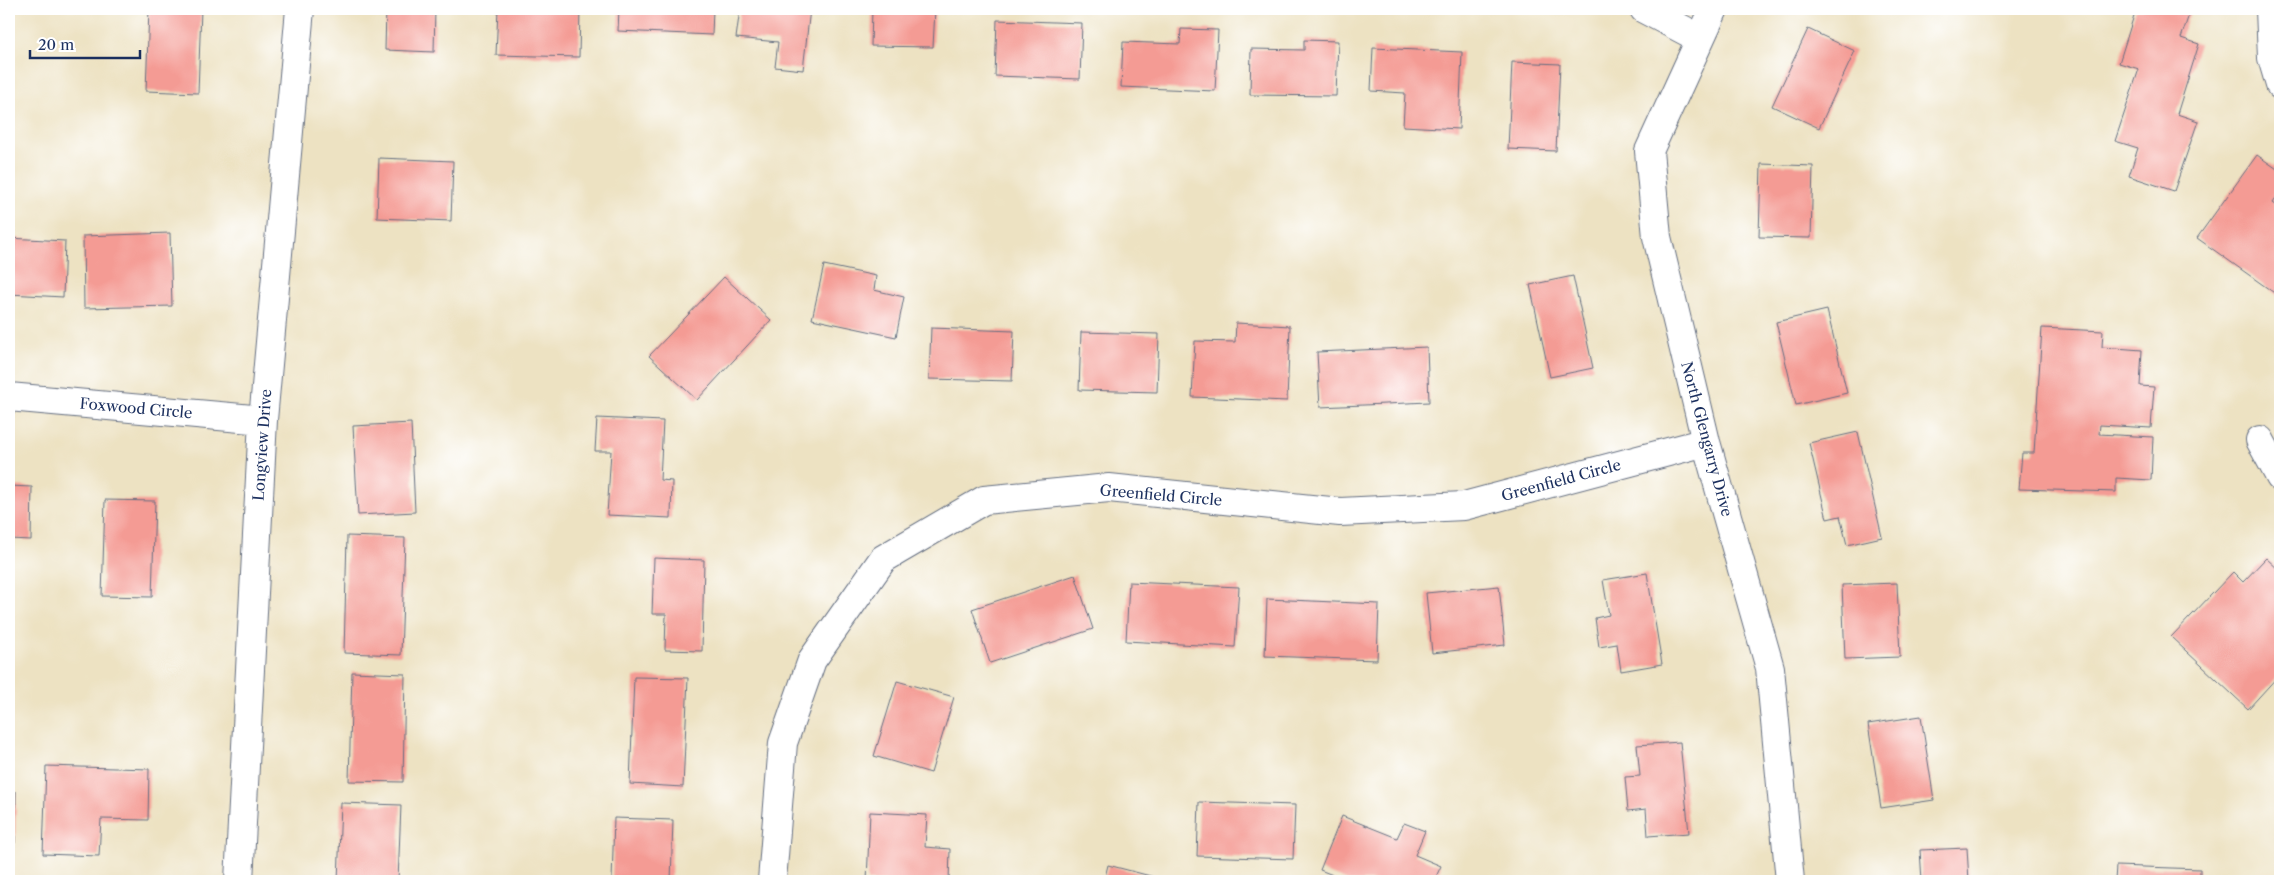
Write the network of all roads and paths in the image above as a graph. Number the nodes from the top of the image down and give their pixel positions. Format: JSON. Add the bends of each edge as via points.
{"nodes":[{"id":1,"x":300,"y":9,"type":"edge"},
{"id":2,"x":1644,"y":9,"type":"edge"},
{"id":3,"x":1714,"y":9,"type":"edge"},
{"id":4,"x":2270,"y":9,"type":"edge"},
{"id":5,"x":1699,"y":38,"type":"junction"},
{"id":6,"x":2280,"y":85,"type":"edge"},
{"id":7,"x":9,"y":397,"type":"edge"},
{"id":8,"x":263,"y":420,"type":"junction"},
{"id":9,"x":2260,"y":440,"type":"dead end"},
{"id":10,"x":1706,"y":442,"type":"junction"},
{"id":11,"x":2280,"y":477,"type":"edge"},
{"id":12,"x":239,"y":881,"type":"edge"},
{"id":13,"x":772,"y":881,"type":"edge"},
{"id":14,"x":1790,"y":881,"type":"edge"}],
"edges":[{"from":1,"to":8,"type":"street","name":"Longview Drive"},
{"from":2,"to":5,"type":"street"},
{"from":3,"to":5,"type":"street","name":"North Glengarry Drive"},
{"from":4,"to":6,"type":"street","via":[[2272,58]]},
{"from":5,"to":10,"type":"street","name":"North Glengarry Drive","via":[[1649,152],[1657,236]]},
{"from":7,"to":8,"type":"street","name":"Foxwood Circle"},
{"from":8,"to":12,"type":"street","name":"Longview Drive"},
{"from":9,"to":11,"type":"street"},
{"from":10,"to":13,"type":"street","name":"Greenfield Circle","via":[[1464,506],[1340,512],[1109,488],[984,500],[883,559],[812,660],[783,743]]},
{"from":10,"to":14,"type":"street","name":"North Glengarry Drive","via":[[1770,668]]}]}
